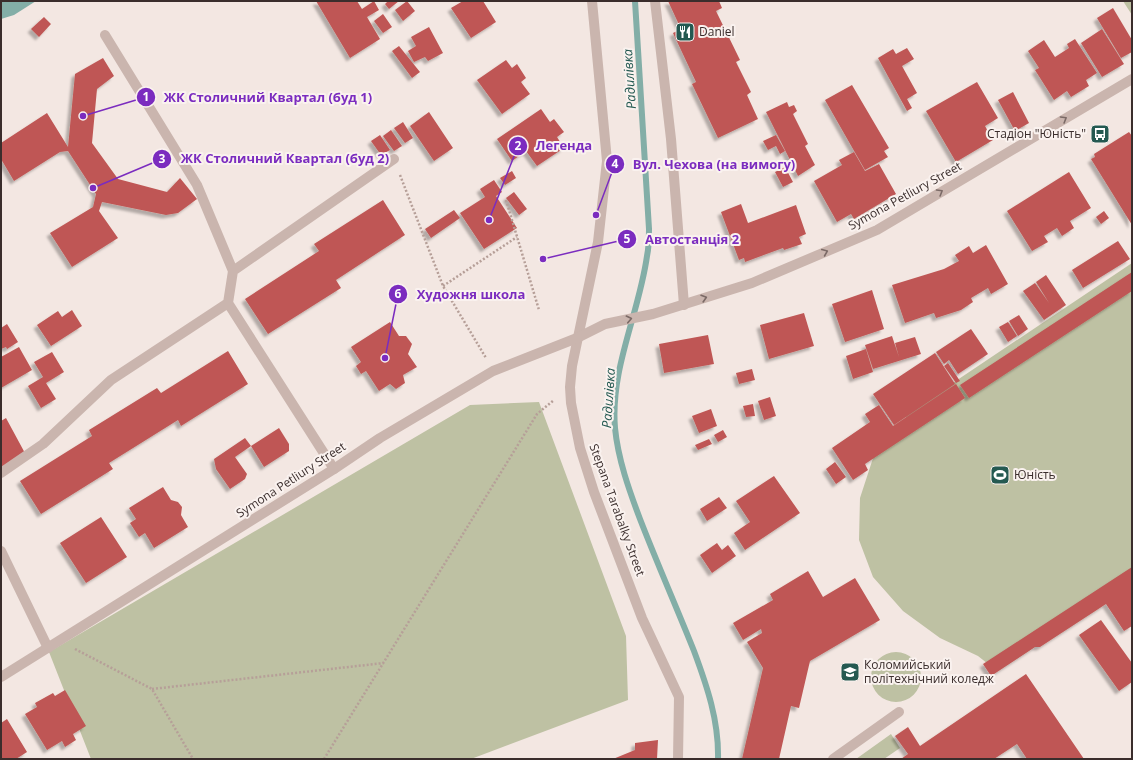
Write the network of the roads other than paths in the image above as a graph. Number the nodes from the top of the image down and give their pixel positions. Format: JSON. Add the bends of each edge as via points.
{"nodes":[{"id":1,"x":592,"y":1,"type":"edge"},
{"id":2,"x":655,"y":1,"type":"edge"},
{"id":3,"x":105,"y":36,"type":"dead end"},
{"id":4,"x":1132,"y":79,"type":"edge"},
{"id":5,"x":394,"y":159,"type":"road end"},
{"id":6,"x":233,"y":271,"type":"junction"},
{"id":7,"x":228,"y":303,"type":"junction"},
{"id":8,"x":684,"y":304,"type":"junction"},
{"id":9,"x":577,"y":338,"type":"junction"},
{"id":10,"x":334,"y":469,"type":"junction"},
{"id":11,"x":1,"y":473,"type":"edge"},
{"id":12,"x":1,"y":550,"type":"edge"},
{"id":13,"x":48,"y":648,"type":"junction"},
{"id":14,"x":1,"y":677,"type":"edge"},
{"id":15,"x":899,"y":712,"type":"dead end"},
{"id":16,"x":678,"y":759,"type":"edge"},
{"id":17,"x":833,"y":759,"type":"edge"}],
"edges":[{"from":1,"to":9,"type":"street","name":"Stepana Tarabalky Street","via":[[607,161],[598,242]]},
{"from":2,"to":8,"type":"street","via":[[671,139]]},
{"from":3,"to":6,"type":"street","via":[[197,185]]},
{"from":8,"to":4,"type":"street","name":"Symona Petliury Street","one_way":true,"via":[[752,283],[877,230]]},
{"from":5,"to":6,"type":"street"},
{"from":6,"to":7,"type":"street"},
{"from":7,"to":10,"type":"street"},
{"from":7,"to":11,"type":"street","via":[[111,380],[42,444]]},
{"from":9,"to":8,"type":"street","name":"Symona Petliury Street","one_way":true,"via":[[605,324],[653,314]]},
{"from":9,"to":10,"type":"street","name":"Symona Petliury Street","via":[[493,371],[380,438]]},
{"from":9,"to":16,"type":"street","name":"Stepana Tarabalky Street","via":[[570,388],[580,448],[642,618],[679,698]]},
{"from":10,"to":13,"type":"street","name":"Symona Petliury Street"},
{"from":12,"to":13,"type":"street"},
{"from":13,"to":14,"type":"street","name":"Symona Petliury Street"},
{"from":15,"to":17,"type":"street"}]}
